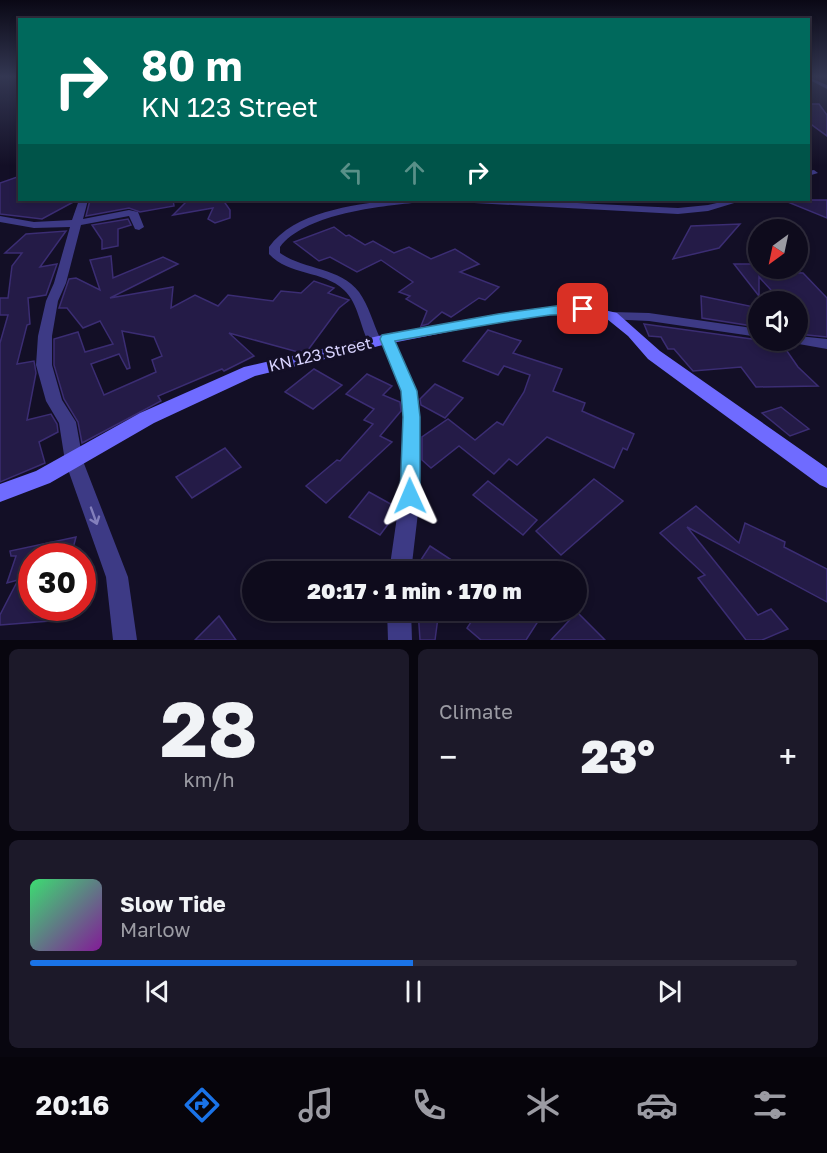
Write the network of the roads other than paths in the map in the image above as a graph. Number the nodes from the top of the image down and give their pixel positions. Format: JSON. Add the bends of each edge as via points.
{"nodes":[{"id":1,"x":83,"y":201,"type":"edge"},
{"id":2,"x":405,"y":201,"type":"edge"},
{"id":3,"x":493,"y":201,"type":"edge"},
{"id":4,"x":735,"y":201,"type":"edge"},
{"id":5,"x":0,"y":219,"type":"edge"},
{"id":6,"x":75,"y":225,"type":"junction"},
{"id":7,"x":139,"y":227,"type":"dead end"},
{"id":8,"x":612,"y":316,"type":"junction"},
{"id":9,"x":748,"y":331,"type":"edge"},
{"id":10,"x":381,"y":340,"type":"junction"},
{"id":11,"x":808,"y":341,"type":"edge"},
{"id":12,"x":827,"y":344,"type":"edge"},
{"id":13,"x":74,"y":461,"type":"junction"},
{"id":14,"x":827,"y":479,"type":"edge"},
{"id":15,"x":0,"y":493,"type":"edge"},
{"id":16,"x":401,"y":561,"type":"edge"},
{"id":17,"x":399,"y":621,"type":"edge"},
{"id":18,"x":125,"y":640,"type":"edge"},
{"id":19,"x":400,"y":640,"type":"edge"}],
"edges":[{"from":1,"to":6,"type":"street"},
{"from":2,"to":10,"type":"street","via":[[328,216],[289,231],[274,247],[275,254],[292,266],[347,285]]},
{"from":3,"to":4,"type":"street","via":[[678,211]]},
{"from":5,"to":6,"type":"street","via":[[37,225]]},
{"from":6,"to":7,"type":"street","via":[[129,213],[135,214]]},
{"from":6,"to":13,"type":"street","via":[[50,310],[44,365],[54,401],[67,422]]},
{"from":8,"to":9,"type":"street"},
{"from":8,"to":10,"type":"main road","name":"KN 123 Street","via":[[563,309]]},
{"from":8,"to":14,"type":"main road","name":"KN 123 Street","via":[[654,356]]},
{"from":10,"to":13,"type":"main road","name":"KN 123 Street","via":[[250,371],[147,418]]},
{"from":10,"to":16,"type":"street","via":[[409,391],[412,417],[410,496]]},
{"from":11,"to":12,"type":"street"},
{"from":13,"to":15,"type":"main road","name":"KN 123 Street"},
{"from":13,"to":18,"type":"street","one_way":true,"via":[[117,578]]},
{"from":17,"to":19,"type":"street"}]}
